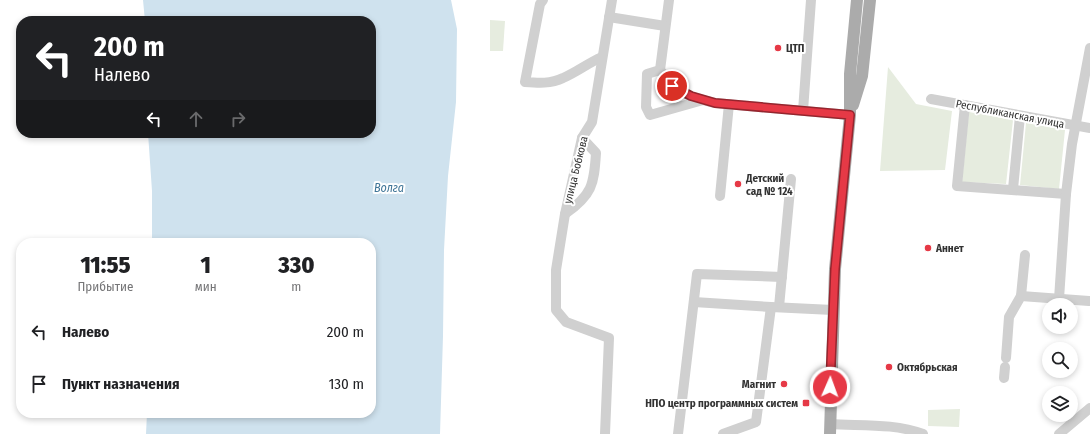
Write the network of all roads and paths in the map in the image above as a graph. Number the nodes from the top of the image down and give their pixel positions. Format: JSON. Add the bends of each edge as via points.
{"nodes":[{"id":1,"x":542,"y":0,"type":"edge"},
{"id":2,"x":612,"y":0,"type":"edge"},
{"id":3,"x":669,"y":0,"type":"edge"},
{"id":4,"x":811,"y":0,"type":"edge"},
{"id":5,"x":857,"y":0,"type":"edge"},
{"id":6,"x":870,"y":0,"type":"edge"},
{"id":7,"x":609,"y":17,"type":"junction"},
{"id":8,"x":665,"y":26,"type":"junction"},
{"id":9,"x":1090,"y":48,"type":"edge"},
{"id":10,"x":602,"y":57,"type":"junction"},
{"id":11,"x":660,"y":70,"type":"junction"},
{"id":12,"x":931,"y":99,"type":"dead end"},
{"id":13,"x":703,"y":100,"type":"junction"},
{"id":14,"x":729,"y":104,"type":"junction"},
{"id":15,"x":965,"y":106,"type":"junction"},
{"id":16,"x":803,"y":111,"type":"junction"},
{"id":17,"x":850,"y":115,"type":"junction"},
{"id":18,"x":1020,"y":116,"type":"junction"},
{"id":19,"x":1077,"y":126,"type":"junction"},
{"id":20,"x":1090,"y":128,"type":"edge"},
{"id":21,"x":582,"y":138,"type":"junction"},
{"id":22,"x":792,"y":179,"type":"dead end"},
{"id":23,"x":1014,"y":189,"type":"junction"},
{"id":24,"x":1066,"y":194,"type":"junction"},
{"id":25,"x":720,"y":196,"type":"dead end"},
{"id":26,"x":565,"y":214,"type":"junction"},
{"id":27,"x":1025,"y":255,"type":"dead end"},
{"id":28,"x":782,"y":277,"type":"junction"},
{"id":29,"x":1022,"y":296,"type":"junction"},
{"id":30,"x":1047,"y":298,"type":"edge"},
{"id":31,"x":1060,"y":298,"type":"edge"},
{"id":32,"x":1078,"y":300,"type":"edge"},
{"id":33,"x":1089,"y":300,"type":"dead end"},
{"id":34,"x":694,"y":302,"type":"junction"},
{"id":35,"x":775,"y":307,"type":"junction"},
{"id":36,"x":833,"y":310,"type":"junction"},
{"id":37,"x":1005,"y":368,"type":"dead end"},
{"id":38,"x":1090,"y":408,"type":"edge"},
{"id":39,"x":830,"y":429,"type":"edge"},
{"id":40,"x":605,"y":434,"type":"edge"},
{"id":41,"x":678,"y":434,"type":"edge"},
{"id":42,"x":723,"y":434,"type":"edge"},
{"id":43,"x":923,"y":434,"type":"edge"},
{"id":44,"x":1059,"y":434,"type":"edge"}],
"edges":[{"from":1,"to":10,"type":"street","via":[[525,82],[542,83],[563,79],[588,62]]},
{"from":2,"to":7,"type":"street","name":"улица Бобкова"},
{"from":3,"to":8,"type":"street"},
{"from":4,"to":16,"type":"street"},
{"from":5,"to":17,"type":"main road","via":[[850,74]]},
{"from":6,"to":17,"type":"main road","via":[[862,76]]},
{"from":7,"to":8,"type":"street"},
{"from":7,"to":10,"type":"street","name":"улица Бобкова"},
{"from":8,"to":11,"type":"street"},
{"from":9,"to":19,"type":"street"},
{"from":10,"to":21,"type":"street","name":"улица Бобкова","via":[[592,122]]},
{"from":11,"to":13,"type":"street","via":[[672,86]]},
{"from":11,"to":13,"type":"street","via":[[647,74],[646,107],[650,115]]},
{"from":12,"to":15,"type":"street","name":"Республиканская улица"},
{"from":13,"to":14,"type":"street"},
{"from":14,"to":16,"type":"street"},
{"from":14,"to":25,"type":"street"},
{"from":15,"to":18,"type":"street","name":"Республиканская улица"},
{"from":15,"to":23,"type":"street","via":[[956,186]]},
{"from":16,"to":17,"type":"street"},
{"from":17,"to":36,"type":"main road"},
{"from":18,"to":19,"type":"street","name":"Республиканская улица"},
{"from":18,"to":23,"type":"street"},
{"from":19,"to":20,"type":"street","name":"Республиканская улица"},
{"from":19,"to":24,"type":"street","via":[[1072,144]]},
{"from":21,"to":26,"type":"street","name":"улица Бобкова"},
{"from":21,"to":26,"type":"street","via":[[596,153],[591,189],[582,202]]},
{"from":22,"to":28,"type":"street"},
{"from":23,"to":24,"type":"street"},
{"from":24,"to":31,"type":"street"},
{"from":26,"to":40,"type":"street","name":"улица Бобкова","via":[[556,270],[556,310],[566,322],[609,338]]},
{"from":27,"to":29,"type":"street"},
{"from":28,"to":34,"type":"street","via":[[697,274]]},
{"from":28,"to":35,"type":"street"},
{"from":29,"to":30,"type":"street"},
{"from":29,"to":37,"type":"street","via":[[1009,317]]},
{"from":32,"to":33,"type":"street"},
{"from":34,"to":35,"type":"street"},
{"from":34,"to":41,"type":"street"},
{"from":35,"to":36,"type":"street"},
{"from":35,"to":42,"type":"street","via":[[756,422]]},
{"from":36,"to":39,"type":"main road"},
{"from":38,"to":44,"type":"street"},
{"from":39,"to":43,"type":"street","via":[[886,427]]}]}
